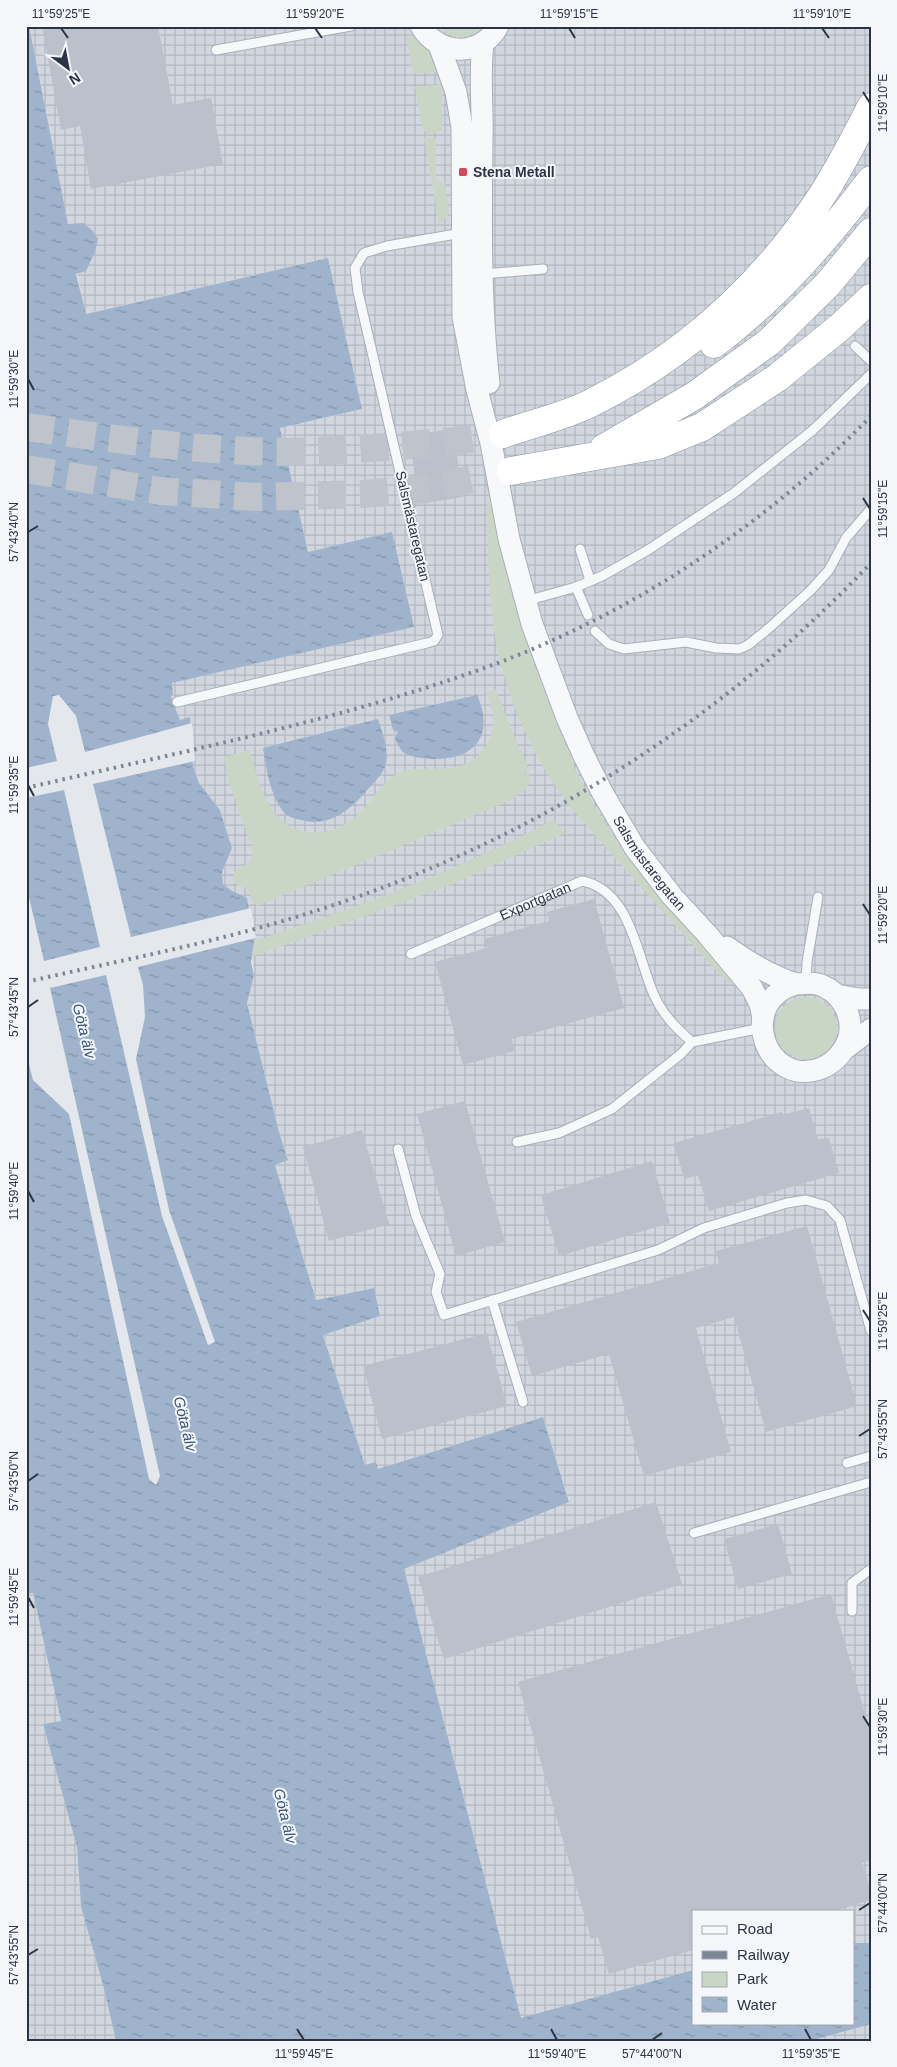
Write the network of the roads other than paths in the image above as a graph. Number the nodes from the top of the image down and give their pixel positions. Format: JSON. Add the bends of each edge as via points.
{"nodes":[{"id":1,"x":351,"y":26,"type":"edge"},
{"id":2,"x":498,"y":26,"type":"edge"},
{"id":3,"x":420,"y":27,"type":"edge"},
{"id":4,"x":483,"y":43,"type":"junction"},
{"id":5,"x":439,"y":45,"type":"junction"},
{"id":6,"x":216,"y":50,"type":"dead end"},
{"id":7,"x":871,"y":94,"type":"edge"},
{"id":8,"x":871,"y":107,"type":"edge"},
{"id":9,"x":871,"y":180,"type":"edge"},
{"id":10,"x":823,"y":193,"type":"junction"},
{"id":11,"x":871,"y":232,"type":"edge"},
{"id":12,"x":462,"y":233,"type":"junction"},
{"id":13,"x":543,"y":268,"type":"dead end"},
{"id":14,"x":472,"y":274,"type":"junction"},
{"id":15,"x":871,"y":298,"type":"edge"},
{"id":16,"x":855,"y":346,"type":"dead end"},
{"id":17,"x":871,"y":361,"type":"edge"},
{"id":18,"x":871,"y":374,"type":"edge"},
{"id":19,"x":558,"y":415,"type":"junction"},
{"id":20,"x":497,"y":439,"type":"junction"},
{"id":21,"x":581,"y":460,"type":"junction"},
{"id":22,"x":511,"y":471,"type":"tunnel mouth"},
{"id":23,"x":871,"y":509,"type":"edge"},
{"id":24,"x":580,"y":549,"type":"dead end"},
{"id":25,"x":590,"y":580,"type":"junction"},
{"id":26,"x":576,"y":586,"type":"junction"},
{"id":27,"x":526,"y":602,"type":"junction"},
{"id":28,"x":588,"y":615,"type":"dead end"},
{"id":29,"x":595,"y":632,"type":"dead end"},
{"id":30,"x":177,"y":702,"type":"dead end"},
{"id":31,"x":818,"y":897,"type":"dead end"},
{"id":32,"x":707,"y":934,"type":"junction"},
{"id":33,"x":411,"y":954,"type":"dead end"},
{"id":34,"x":801,"y":983,"type":"junction"},
{"id":35,"x":836,"y":995,"type":"junction"},
{"id":36,"x":871,"y":999,"type":"edge"},
{"id":37,"x":762,"y":1023,"type":"junction"},
{"id":38,"x":871,"y":1029,"type":"edge"},
{"id":39,"x":692,"y":1042,"type":"junction"},
{"id":40,"x":842,"y":1052,"type":"junction"},
{"id":41,"x":517,"y":1142,"type":"dead end"},
{"id":42,"x":398,"y":1149,"type":"dead end"},
{"id":43,"x":492,"y":1300,"type":"junction"},
{"id":44,"x":871,"y":1331,"type":"edge"},
{"id":45,"x":523,"y":1402,"type":"dead end"},
{"id":46,"x":871,"y":1456,"type":"edge"},
{"id":47,"x":847,"y":1463,"type":"dead end"},
{"id":48,"x":871,"y":1482,"type":"edge"},
{"id":49,"x":694,"y":1533,"type":"dead end"},
{"id":50,"x":871,"y":1569,"type":"edge"},
{"id":51,"x":852,"y":1611,"type":"dead end"}],
"edges":[{"from":1,"to":6,"type":"lane"},
{"from":2,"to":4,"type":"street"},
{"from":3,"to":5,"type":"street","name":"Salsmästaregatan"},
{"from":4,"to":5,"type":"street","via":[[462,50]]},
{"from":4,"to":14,"type":"street","name":"Salsmästaregatan","via":[[480,67],[482,132]]},
{"from":5,"to":12,"type":"street","name":"Salsmästaregatan","via":[[456,92],[462,127]]},
{"from":7,"to":10,"type":"highway"},
{"from":8,"to":10,"type":"highway"},
{"from":9,"to":19,"type":"highway","via":[[820,245],[773,294],[715,343],[631,393],[589,409]]},
{"from":10,"to":19,"type":"highway","via":[[762,275],[703,332],[616,389]]},
{"from":11,"to":21,"type":"highway","via":[[828,284],[769,342],[694,396]]},
{"from":12,"to":14,"type":"street","name":"Salsmästaregatan"},
{"from":12,"to":30,"type":"lane","name":"Salsmästaregatan","via":[[364,252],[354,268],[438,635],[427,643]]},
{"from":13,"to":14,"type":"lane"},
{"from":14,"to":20,"type":"street","name":"Salsmästaregatan"},
{"from":15,"to":21,"type":"highway","via":[[792,366],[702,426],[658,445]]},
{"from":16,"to":17,"type":"lane"},
{"from":18,"to":25,"type":"lane","via":[[813,430],[734,494],[648,550]]},
{"from":19,"to":20,"type":"highway"},
{"from":20,"to":27,"type":"street","name":"Salsmästaregatan","via":[[509,539]]},
{"from":21,"to":22,"type":"highway"},
{"from":23,"to":29,"type":"lane","via":[[846,538],[829,570],[811,590],[768,629],[739,649],[686,642],[624,649],[608,644]]},
{"from":24,"to":25,"type":"lane"},
{"from":25,"to":26,"type":"lane"},
{"from":26,"to":27,"type":"lane"},
{"from":26,"to":28,"type":"lane"},
{"from":27,"to":32,"type":"street","name":"Salsmästaregatan","via":[[567,718],[602,792],[652,872]]},
{"from":31,"to":34,"type":"lane"},
{"from":32,"to":34,"type":"street","name":"Salsmästaregatan","via":[[761,969]]},
{"from":32,"to":37,"type":"street","name":"Salsmästaregatan","via":[[752,988],[760,1004]]},
{"from":33,"to":39,"type":"lane","name":"Exportgatan","via":[[582,881],[595,883],[610,894],[625,917],[654,996],[670,1022]]},
{"from":34,"to":35,"type":"street","via":[[823,986]]},
{"from":34,"to":37,"type":"street","via":[[784,988],[774,996]]},
{"from":35,"to":36,"type":"street"},
{"from":35,"to":40,"type":"street","via":[[850,1022],[848,1041]]},
{"from":37,"to":39,"type":"lane"},
{"from":37,"to":40,"type":"street","via":[[764,1042],[771,1054],[793,1069],[807,1071],[820,1068],[833,1062]]},
{"from":38,"to":40,"type":"street"},
{"from":39,"to":41,"type":"lane","via":[[612,1109],[559,1133]]},
{"from":42,"to":43,"type":"lane","via":[[416,1216],[440,1274],[436,1292],[444,1315]]},
{"from":43,"to":44,"type":"lane","via":[[658,1250],[704,1228],[788,1202],[806,1200],[827,1206],[840,1220]]},
{"from":43,"to":45,"type":"lane"},
{"from":46,"to":47,"type":"lane"},
{"from":48,"to":49,"type":"lane"},
{"from":50,"to":51,"type":"lane","via":[[852,1583]]}]}
